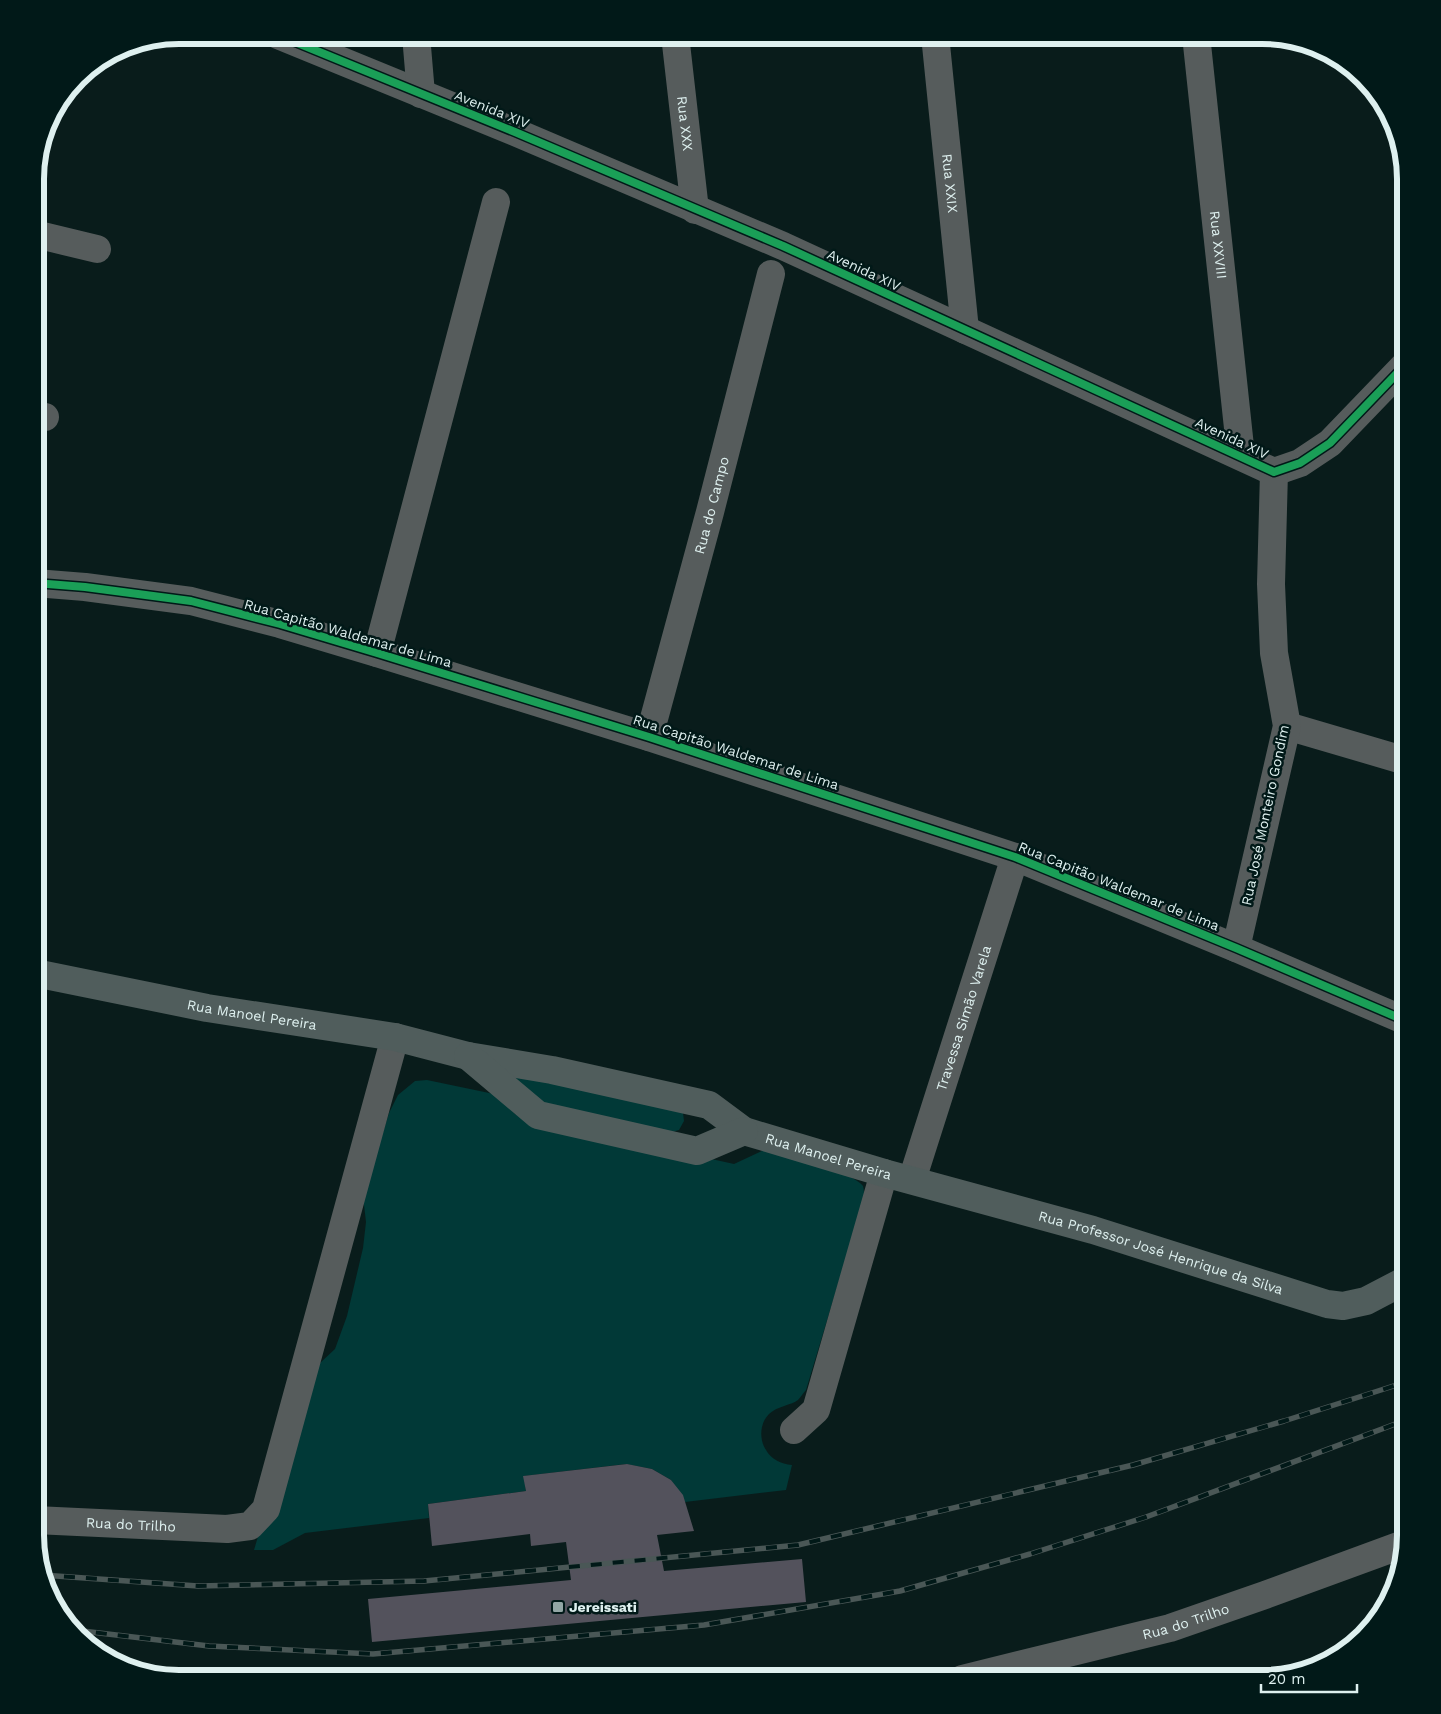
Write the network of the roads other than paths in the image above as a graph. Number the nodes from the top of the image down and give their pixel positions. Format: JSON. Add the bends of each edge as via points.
{"nodes":[{"id":1,"x":300,"y":44,"type":"edge"},
{"id":2,"x":417,"y":44,"type":"edge"},
{"id":3,"x":676,"y":44,"type":"edge"},
{"id":4,"x":936,"y":44,"type":"edge"},
{"id":5,"x":1197,"y":44,"type":"edge"},
{"id":6,"x":421,"y":94,"type":"junction"},
{"id":7,"x":496,"y":202,"type":"dead end"},
{"id":8,"x":695,"y":210,"type":"junction"},
{"id":9,"x":44,"y":236,"type":"edge"},
{"id":10,"x":96,"y":249,"type":"dead end"},
{"id":11,"x":771,"y":274,"type":"dead end"},
{"id":12,"x":965,"y":330,"type":"junction"},
{"id":13,"x":1397,"y":373,"type":"edge"},
{"id":14,"x":1241,"y":456,"type":"junction"},
{"id":15,"x":1274,"y":472,"type":"junction"},
{"id":16,"x":44,"y":584,"type":"edge"},
{"id":17,"x":377,"y":653,"type":"junction"},
{"id":18,"x":1287,"y":726,"type":"junction"},
{"id":19,"x":648,"y":736,"type":"junction"},
{"id":20,"x":1397,"y":758,"type":"edge"},
{"id":21,"x":1015,"y":857,"type":"junction"},
{"id":22,"x":1236,"y":948,"type":"junction"},
{"id":23,"x":44,"y":974,"type":"edge"},
{"id":24,"x":1397,"y":1017,"type":"edge"},
{"id":25,"x":395,"y":1037,"type":"junction"},
{"id":26,"x":468,"y":1056,"type":"junction"},
{"id":27,"x":744,"y":1131,"type":"junction"},
{"id":28,"x":884,"y":1173,"type":"junction"},
{"id":29,"x":912,"y":1180,"type":"junction"},
{"id":30,"x":1397,"y":1285,"type":"edge"},
{"id":31,"x":794,"y":1430,"type":"dead end"},
{"id":32,"x":44,"y":1520,"type":"edge"},
{"id":33,"x":1396,"y":1547,"type":"edge"},
{"id":34,"x":999,"y":1670,"type":"edge"}],
"edges":[{"from":1,"to":6,"type":"street","name":"Avenida XIV"},
{"from":2,"to":6,"type":"street"},
{"from":3,"to":8,"type":"street","name":"Rua XXX"},
{"from":4,"to":12,"type":"street","name":"Rua XXIX"},
{"from":5,"to":14,"type":"street","name":"Rua XXVIII"},
{"from":6,"to":8,"type":"street","name":"Avenida XIV"},
{"from":7,"to":17,"type":"street"},
{"from":8,"to":12,"type":"street","name":"Avenida XIV","via":[[783,246]]},
{"from":9,"to":10,"type":"street"},
{"from":11,"to":19,"type":"street","name":"Rua do Campo"},
{"from":12,"to":14,"type":"street","name":"Avenida XIV"},
{"from":13,"to":15,"type":"street","name":"Avenida XIV","via":[[1330,443],[1300,464]]},
{"from":14,"to":15,"type":"street","name":"Avenida XIV"},
{"from":15,"to":18,"type":"street","name":"Rua José Monteiro Gondim","via":[[1271,584],[1274,653]]},
{"from":16,"to":17,"type":"street","name":"Rua Capitão Waldemar de Lima","via":[[191,601]]},
{"from":17,"to":19,"type":"street","name":"Rua Capitão Waldemar de Lima"},
{"from":18,"to":20,"type":"street"},
{"from":18,"to":22,"type":"street","name":"Rua José Monteiro Gondim"},
{"from":19,"to":21,"type":"street","name":"Rua Capitão Waldemar de Lima"},
{"from":21,"to":22,"type":"street","name":"Rua Capitão Waldemar de Lima"},
{"from":21,"to":29,"type":"street","name":"Travessa Simão Varela"},
{"from":22,"to":24,"type":"street","name":"Rua Capitão Waldemar de Lima"},
{"from":23,"to":25,"type":"main road","name":"Rua Manoel Pereira","via":[[207,1008]]},
{"from":25,"to":26,"type":"main road","name":"Rua Manoel Pereira"},
{"from":25,"to":32,"type":"street","name":"Rua do Trilho","via":[[266,1510],[250,1526],[227,1529]]},
{"from":26,"to":27,"type":"main road","name":"Rua Manoel Pereira","via":[[552,1070],[709,1105]]},
{"from":26,"to":27,"type":"main road","name":"Rua Manoel Pereira","via":[[538,1115],[697,1151]]},
{"from":27,"to":28,"type":"main road","name":"Rua Manoel Pereira"},
{"from":28,"to":29,"type":"main road","name":"Rua Manoel Pereira"},
{"from":28,"to":31,"type":"street","via":[[816,1410]]},
{"from":29,"to":30,"type":"main road","name":"Rua Professor José Henrique da Silva","via":[[1093,1230],[1327,1304],[1344,1306],[1366,1301]]},
{"from":33,"to":34,"type":"street","name":"Rua do Trilho","via":[[1170,1628]]}]}
